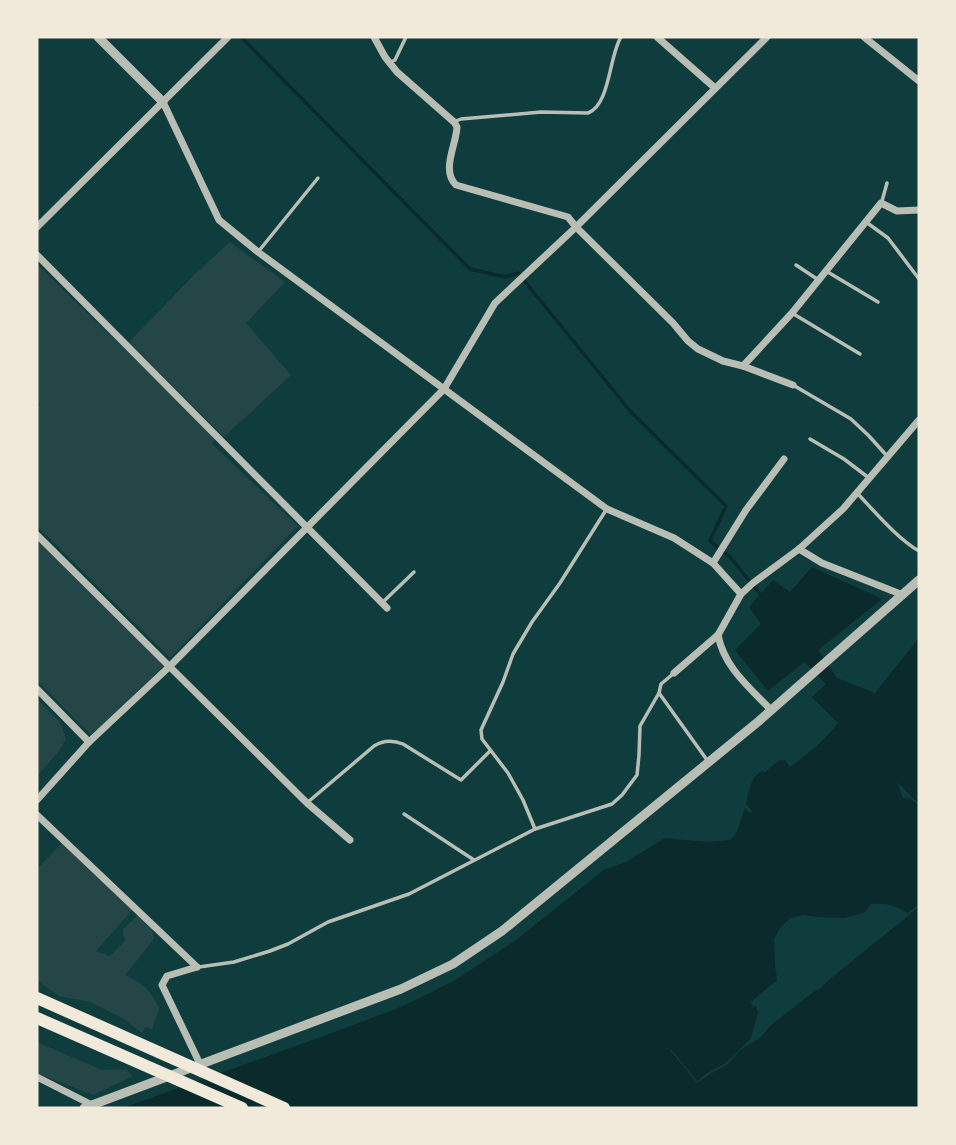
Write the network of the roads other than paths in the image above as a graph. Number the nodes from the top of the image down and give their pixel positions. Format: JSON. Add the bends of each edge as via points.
{"nodes":[{"id":1,"x":98,"y":37,"type":"edge"},
{"id":2,"x":229,"y":37,"type":"edge"},
{"id":3,"x":374,"y":37,"type":"edge"},
{"id":4,"x":406,"y":37,"type":"edge"},
{"id":5,"x":621,"y":37,"type":"edge"},
{"id":6,"x":657,"y":37,"type":"edge"},
{"id":7,"x":767,"y":37,"type":"edge"},
{"id":8,"x":864,"y":37,"type":"edge"},
{"id":9,"x":389,"y":63,"type":"junction"},
{"id":10,"x":919,"y":81,"type":"edge"},
{"id":11,"x":715,"y":88,"type":"junction"},
{"id":12,"x":163,"y":102,"type":"junction"},
{"id":13,"x":454,"y":122,"type":"junction"},
{"id":14,"x":318,"y":178,"type":"dead end"},
{"id":15,"x":887,"y":183,"type":"dead end"},
{"id":16,"x":881,"y":203,"type":"junction"},
{"id":17,"x":919,"y":210,"type":"edge"},
{"id":18,"x":866,"y":222,"type":"junction"},
{"id":19,"x":37,"y":226,"type":"edge"},
{"id":20,"x":576,"y":227,"type":"junction"},
{"id":21,"x":258,"y":252,"type":"junction"},
{"id":22,"x":37,"y":255,"type":"edge"},
{"id":23,"x":796,"y":265,"type":"dead end"},
{"id":24,"x":826,"y":271,"type":"junction"},
{"id":25,"x":919,"y":279,"type":"edge"},
{"id":26,"x":819,"y":280,"type":"junction"},
{"id":27,"x":878,"y":302,"type":"dead end"},
{"id":28,"x":792,"y":313,"type":"junction"},
{"id":29,"x":860,"y":354,"type":"dead end"},
{"id":30,"x":743,"y":366,"type":"junction"},
{"id":31,"x":793,"y":385,"type":"joint"},
{"id":32,"x":444,"y":389,"type":"junction"},
{"id":33,"x":918,"y":423,"type":"edge"},
{"id":34,"x":810,"y":439,"type":"dead end"},
{"id":35,"x":887,"y":457,"type":"junction"},
{"id":36,"x":784,"y":459,"type":"dead end"},
{"id":37,"x":869,"y":478,"type":"junction"},
{"id":38,"x":857,"y":493,"type":"junction"},
{"id":39,"x":607,"y":509,"type":"junction"},
{"id":40,"x":307,"y":526,"type":"junction"},
{"id":41,"x":37,"y":535,"type":"edge"},
{"id":42,"x":799,"y":549,"type":"junction"},
{"id":43,"x":919,"y":551,"type":"edge"},
{"id":44,"x":713,"y":563,"type":"junction"},
{"id":45,"x":414,"y":572,"type":"dead end"},
{"id":46,"x":919,"y":580,"type":"edge"},
{"id":47,"x":741,"y":594,"type":"junction"},
{"id":48,"x":903,"y":595,"type":"junction"},
{"id":49,"x":385,"y":605,"type":"joint"},
{"id":50,"x":718,"y":635,"type":"junction"},
{"id":51,"x":170,"y":666,"type":"junction"},
{"id":52,"x":674,"y":673,"type":"joint"},
{"id":53,"x":37,"y":689,"type":"edge"},
{"id":54,"x":659,"y":693,"type":"junction"},
{"id":55,"x":771,"y":710,"type":"junction"},
{"id":56,"x":89,"y":742,"type":"junction"},
{"id":57,"x":490,"y":751,"type":"junction"},
{"id":58,"x":709,"y":762,"type":"junction"},
{"id":59,"x":37,"y":800,"type":"edge"},
{"id":60,"x":307,"y":803,"type":"junction"},
{"id":61,"x":404,"y":814,"type":"dead end"},
{"id":62,"x":37,"y":815,"type":"edge"},
{"id":63,"x":536,"y":828,"type":"junction"},
{"id":64,"x":350,"y":840,"type":"dead end"},
{"id":65,"x":474,"y":859,"type":"junction"},
{"id":66,"x":197,"y":967,"type":"junction"},
{"id":67,"x":37,"y":996,"type":"edge"},
{"id":68,"x":39,"y":1020,"type":"edge"},
{"id":69,"x":200,"y":1064,"type":"junction"},
{"id":70,"x":37,"y":1077,"type":"edge"},
{"id":71,"x":88,"y":1107,"type":"edge"},
{"id":72,"x":242,"y":1108,"type":"edge"},
{"id":73,"x":284,"y":1108,"type":"edge"}],
"edges":[{"from":1,"to":12,"type":"street"},
{"from":2,"to":12,"type":"street"},
{"from":3,"to":9,"type":"street"},
{"from":4,"to":9,"type":"lane"},
{"from":5,"to":13,"type":"lane","via":[[603,96],[593,111]]},
{"from":6,"to":11,"type":"street"},
{"from":7,"to":11,"type":"street"},
{"from":8,"to":10,"type":"street"},
{"from":9,"to":13,"type":"street"},
{"from":11,"to":20,"type":"street"},
{"from":12,"to":19,"type":"street"},
{"from":12,"to":21,"type":"street","via":[[219,220]]},
{"from":13,"to":20,"type":"street","via":[[452,182],[564,214]]},
{"from":14,"to":21,"type":"lane"},
{"from":15,"to":16,"type":"lane"},
{"from":16,"to":17,"type":"street","via":[[897,211]]},
{"from":16,"to":18,"type":"street"},
{"from":18,"to":24,"type":"street"},
{"from":18,"to":25,"type":"lane","via":[[888,238]]},
{"from":20,"to":30,"type":"street","via":[[688,341],[723,361]]},
{"from":20,"to":32,"type":"street","via":[[495,303]]},
{"from":21,"to":32,"type":"street"},
{"from":22,"to":40,"type":"street"},
{"from":23,"to":26,"type":"lane"},
{"from":24,"to":26,"type":"street"},
{"from":24,"to":27,"type":"lane"},
{"from":26,"to":28,"type":"street"},
{"from":28,"to":29,"type":"lane"},
{"from":28,"to":30,"type":"street"},
{"from":30,"to":31,"type":"street"},
{"from":31,"to":35,"type":"lane","via":[[851,419]]},
{"from":32,"to":39,"type":"street"},
{"from":32,"to":40,"type":"street"},
{"from":33,"to":35,"type":"street"},
{"from":34,"to":37,"type":"lane"},
{"from":35,"to":37,"type":"street"},
{"from":36,"to":44,"type":"street"},
{"from":37,"to":38,"type":"street"},
{"from":38,"to":42,"type":"street"},
{"from":38,"to":43,"type":"lane"},
{"from":39,"to":44,"type":"street","via":[[674,538]]},
{"from":39,"to":57,"type":"lane","via":[[513,654],[481,730]]},
{"from":40,"to":49,"type":"street"},
{"from":40,"to":51,"type":"street"},
{"from":41,"to":51,"type":"street"},
{"from":42,"to":47,"type":"street"},
{"from":42,"to":48,"type":"street"},
{"from":44,"to":47,"type":"street"},
{"from":45,"to":49,"type":"lane"},
{"from":46,"to":48,"type":"street"},
{"from":47,"to":50,"type":"street"},
{"from":48,"to":55,"type":"street"},
{"from":50,"to":52,"type":"street"},
{"from":50,"to":55,"type":"street","via":[[727,662]]},
{"from":51,"to":56,"type":"street"},
{"from":51,"to":60,"type":"street"},
{"from":52,"to":54,"type":"lane"},
{"from":53,"to":56,"type":"street"},
{"from":54,"to":58,"type":"lane"},
{"from":54,"to":63,"type":"lane","via":[[639,729],[637,775],[622,795],[603,808]]},
{"from":55,"to":58,"type":"street"},
{"from":56,"to":59,"type":"street"},
{"from":57,"to":60,"type":"lane","via":[[461,780],[403,744],[380,742]]},
{"from":57,"to":63,"type":"lane","via":[[508,774]]},
{"from":58,"to":69,"type":"street","via":[[502,930],[453,964],[401,989]]},
{"from":60,"to":64,"type":"street"},
{"from":61,"to":65,"type":"lane"},
{"from":62,"to":66,"type":"street"},
{"from":63,"to":65,"type":"lane"},
{"from":65,"to":66,"type":"lane","via":[[408,894],[328,922],[288,944],[234,962]]},
{"from":66,"to":69,"type":"street","via":[[167,976],[162,985]]},
{"from":67,"to":73,"type":"highway"},
{"from":68,"to":72,"type":"highway"},
{"from":69,"to":71,"type":"street"},
{"from":70,"to":71,"type":"street"}]}
